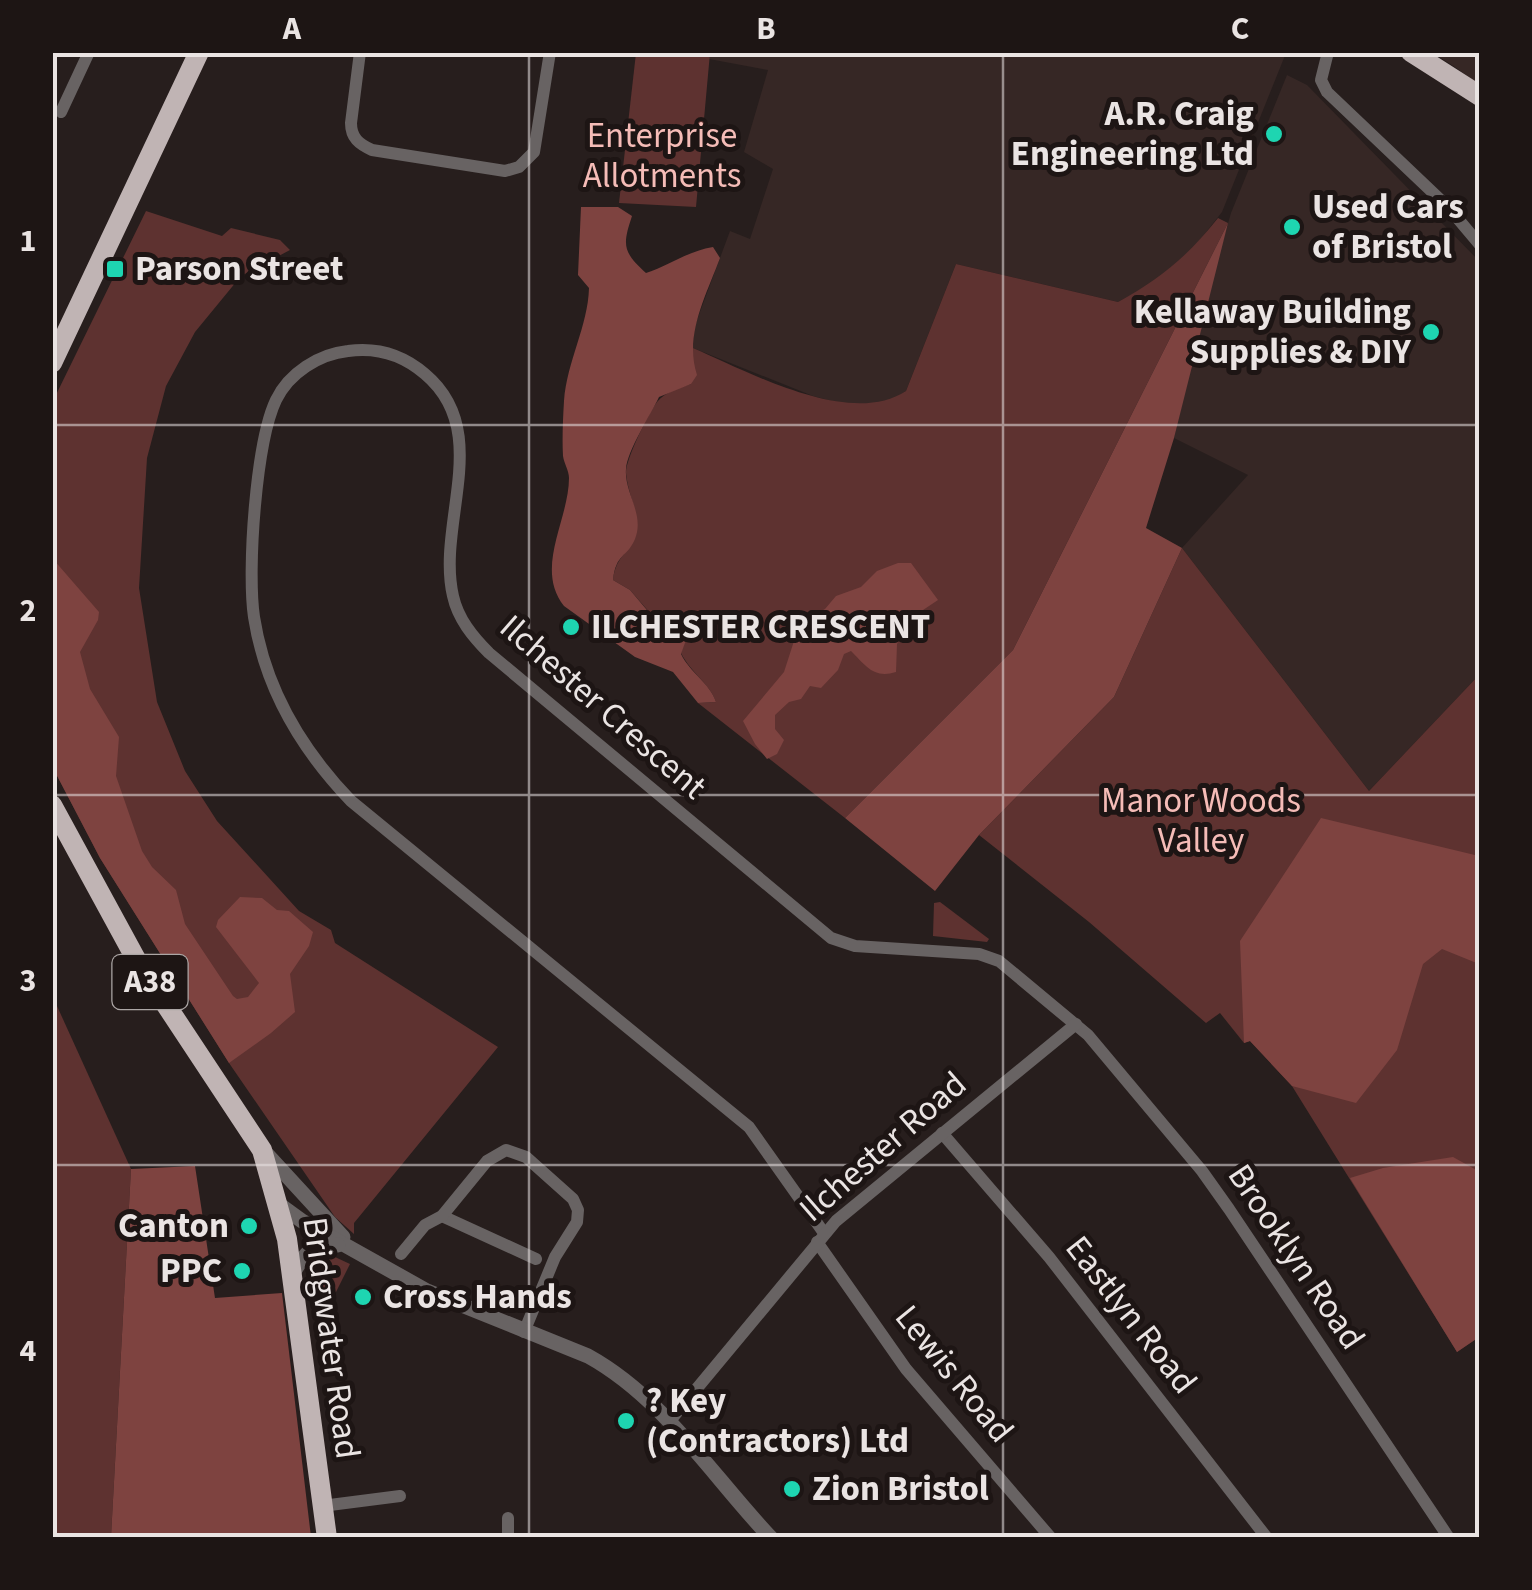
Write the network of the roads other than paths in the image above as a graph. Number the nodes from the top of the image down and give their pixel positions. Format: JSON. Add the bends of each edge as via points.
{"nodes":[{"id":1,"x":89,"y":52,"type":"edge"},
{"id":2,"x":198,"y":52,"type":"edge"},
{"id":3,"x":360,"y":52,"type":"edge"},
{"id":4,"x":550,"y":52,"type":"edge"},
{"id":5,"x":1328,"y":52,"type":"edge"},
{"id":6,"x":1411,"y":52,"type":"edge"},
{"id":7,"x":1480,"y":96,"type":"edge"},
{"id":8,"x":61,"y":112,"type":"dead end"},
{"id":9,"x":1480,"y":245,"type":"edge"},
{"id":10,"x":52,"y":363,"type":"edge"},
{"id":11,"x":52,"y":805,"type":"edge"},
{"id":12,"x":1076,"y":1024,"type":"junction"},
{"id":13,"x":942,"y":1133,"type":"junction"},
{"id":14,"x":262,"y":1150,"type":"junction"},
{"id":15,"x":280,"y":1205,"type":"junction"},
{"id":16,"x":442,"y":1216,"type":"junction"},
{"id":17,"x":821,"y":1238,"type":"junction"},
{"id":18,"x":356,"y":1250,"type":"junction"},
{"id":19,"x":401,"y":1254,"type":"dead end"},
{"id":20,"x":536,"y":1259,"type":"dead end"},
{"id":21,"x":292,"y":1275,"type":"junction"},
{"id":22,"x":524,"y":1332,"type":"junction"},
{"id":23,"x":668,"y":1422,"type":"junction"},
{"id":24,"x":400,"y":1496,"type":"dead end"},
{"id":25,"x":322,"y":1506,"type":"junction"},
{"id":26,"x":508,"y":1518,"type":"dead end"},
{"id":27,"x":767,"y":1536,"type":"edge"},
{"id":28,"x":326,"y":1538,"type":"edge"},
{"id":29,"x":508,"y":1538,"type":"edge"},
{"id":30,"x":1051,"y":1538,"type":"edge"},
{"id":31,"x":1266,"y":1538,"type":"edge"},
{"id":32,"x":1449,"y":1538,"type":"edge"}],
"edges":[{"from":1,"to":8,"type":"street"},
{"from":2,"to":10,"type":"highway"},
{"from":3,"to":4,"type":"street","via":[[350,123],[361,145],[505,170],[518,168],[534,152]]},
{"from":5,"to":9,"type":"street","via":[[1321,80],[1327,92]]},
{"from":6,"to":7,"type":"highway"},
{"from":11,"to":14,"type":"highway","number":"A38","via":[[137,962]]},
{"from":12,"to":13,"type":"street","name":"Ilchester Road"},
{"from":12,"to":17,"type":"street","name":"Ilchester Crescent","via":[[990,956],[855,946],[831,938],[488,653],[453,599],[449,565],[460,436],[442,389],[386,352],[336,352],[304,369],[271,414],[251,557],[259,640],[290,721],[352,800],[749,1127]]},
{"from":12,"to":32,"type":"street","name":"Brooklyn Road","via":[[1202,1171]]},
{"from":13,"to":17,"type":"street","name":"Ilchester Road"},
{"from":13,"to":31,"type":"street","name":"Eastlyn Road","via":[[1049,1257]]},
{"from":14,"to":15,"type":"highway","name":"Bridgwater Road","number":"A38"},
{"from":14,"to":18,"type":"street"},
{"from":15,"to":18,"type":"street"},
{"from":15,"to":21,"type":"highway","name":"Bridgwater Road","number":"A38"},
{"from":16,"to":19,"type":"street"},
{"from":16,"to":20,"type":"street"},
{"from":16,"to":22,"type":"street","via":[[488,1160],[506,1150],[526,1157],[573,1199],[577,1222],[554,1257]]},
{"from":17,"to":23,"type":"street","name":"Ilchester Road"},
{"from":17,"to":30,"type":"street","name":"Lewis Road","via":[[906,1369]]},
{"from":18,"to":21,"type":"street","via":[[323,1244]]},
{"from":18,"to":22,"type":"street","via":[[427,1291]]},
{"from":21,"to":25,"type":"highway","name":"Bridgwater Road","number":"A38"},
{"from":22,"to":23,"type":"street","via":[[610,1368]]},
{"from":23,"to":27,"type":"street"},
{"from":24,"to":25,"type":"street"},
{"from":25,"to":28,"type":"highway","name":"Bridgwater Road","number":"A38"},
{"from":26,"to":29,"type":"street"}]}
